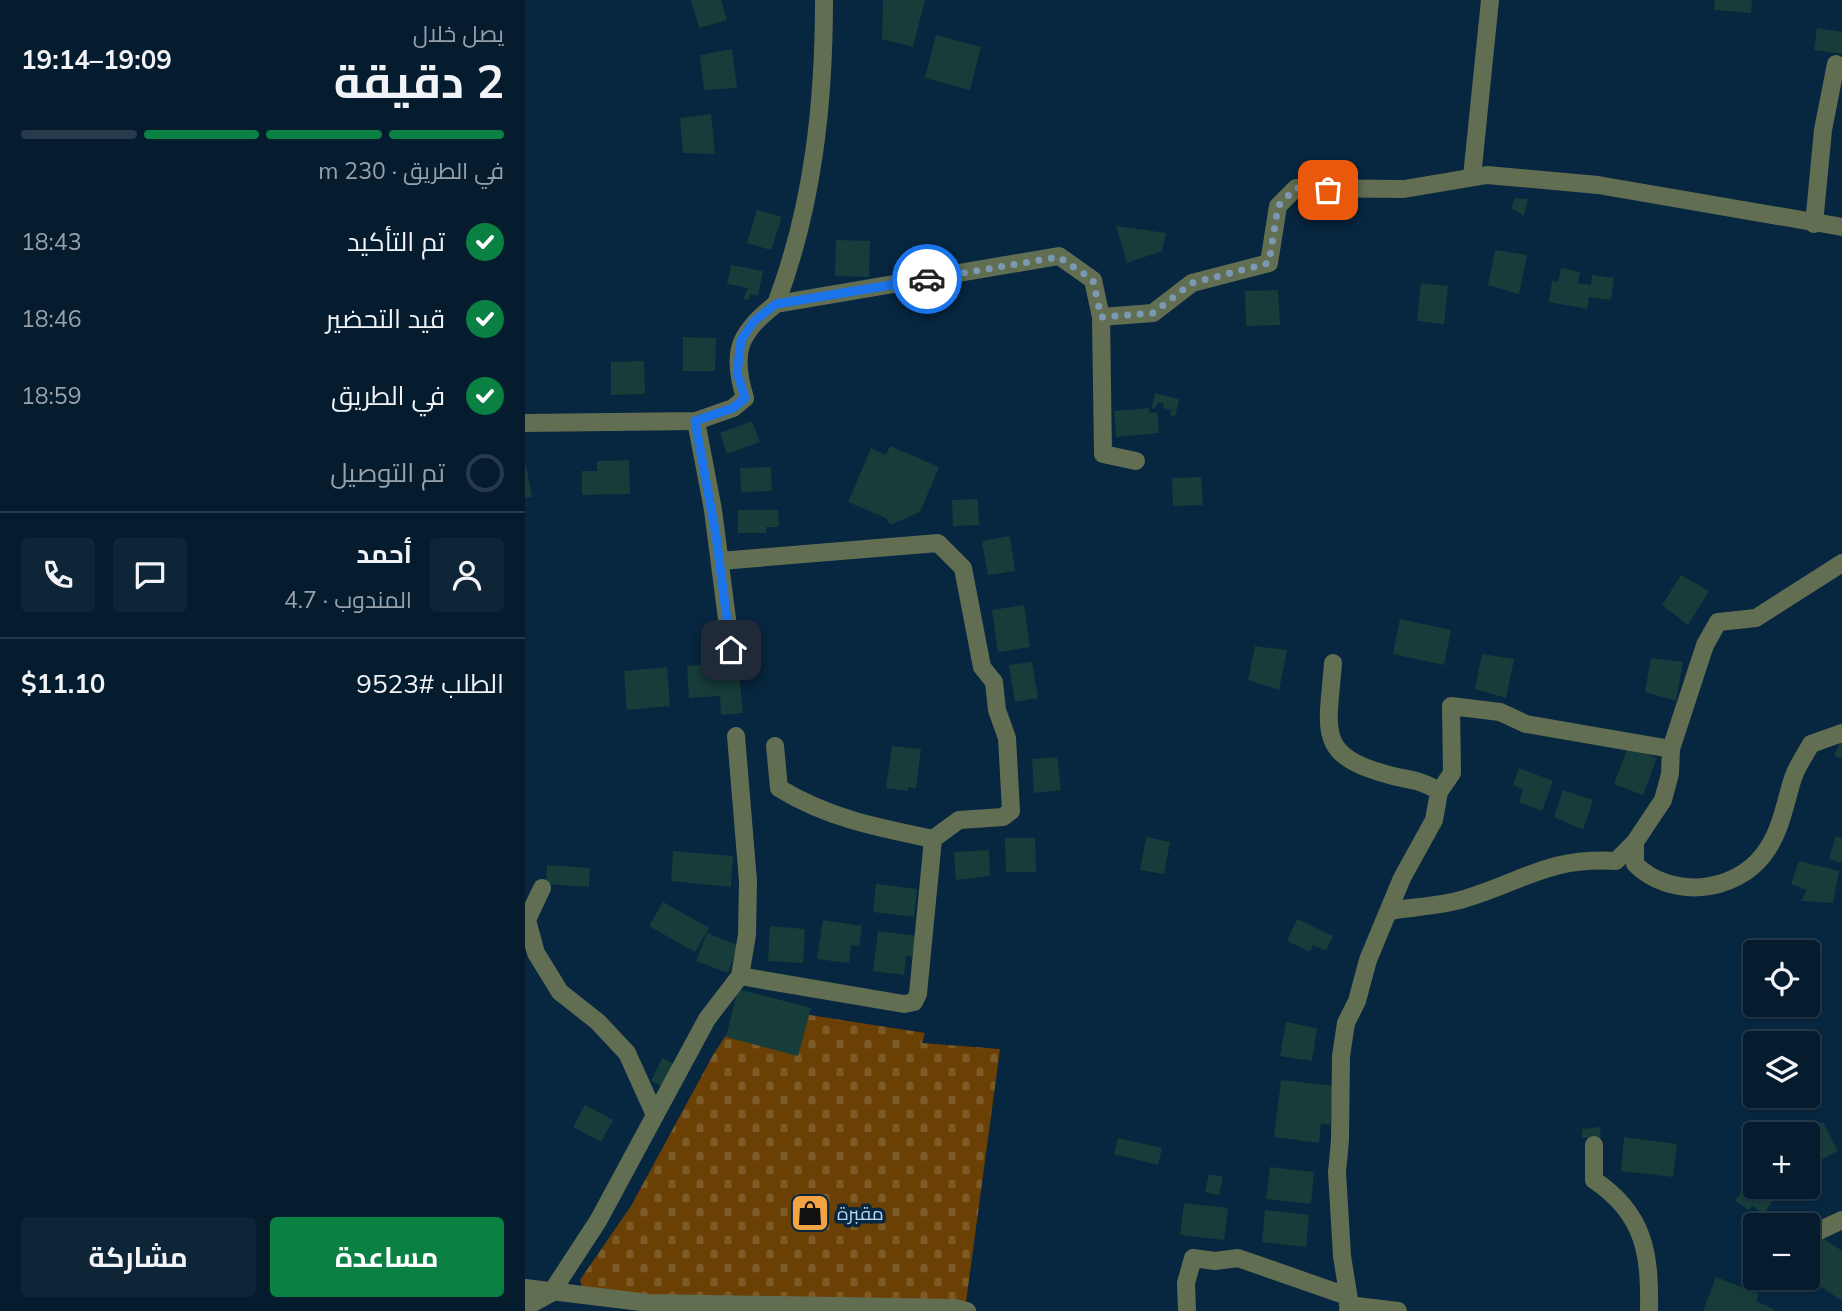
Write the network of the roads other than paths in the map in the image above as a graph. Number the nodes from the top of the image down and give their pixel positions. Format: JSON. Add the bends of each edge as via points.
{"nodes":[{"id":1,"x":824,"y":0,"type":"edge"},
{"id":2,"x":1490,"y":0,"type":"edge"},
{"id":3,"x":1836,"y":64,"type":"dead end"},
{"id":4,"x":1472,"y":177,"type":"junction"},
{"id":5,"x":1814,"y":223,"type":"junction"},
{"id":6,"x":1842,"y":227,"type":"edge"},
{"id":7,"x":776,"y":304,"type":"junction"},
{"id":8,"x":1101,"y":317,"type":"junction"},
{"id":9,"x":695,"y":421,"type":"junction"},
{"id":10,"x":525,"y":423,"type":"edge"},
{"id":11,"x":1136,"y":461,"type":"dead end"},
{"id":12,"x":720,"y":561,"type":"junction"},
{"id":13,"x":1842,"y":563,"type":"edge"},
{"id":14,"x":731,"y":650,"type":"dead end"},
{"id":15,"x":1333,"y":663,"type":"dead end"},
{"id":16,"x":1842,"y":733,"type":"edge"},
{"id":17,"x":736,"y":736,"type":"dead end"},
{"id":18,"x":775,"y":746,"type":"dead end"},
{"id":19,"x":1671,"y":749,"type":"junction"},
{"id":20,"x":1439,"y":792,"type":"junction"},
{"id":21,"x":933,"y":839,"type":"junction"},
{"id":22,"x":1635,"y":842,"type":"junction"},
{"id":23,"x":542,"y":888,"type":"dead end"},
{"id":24,"x":1389,"y":911,"type":"junction"},
{"id":25,"x":740,"y":976,"type":"junction"},
{"id":26,"x":655,"y":1115,"type":"junction"},
{"id":27,"x":1594,"y":1145,"type":"dead end"},
{"id":28,"x":1842,"y":1220,"type":"edge"},
{"id":29,"x":1820,"y":1230,"type":"edge"},
{"id":30,"x":525,"y":1288,"type":"edge"},
{"id":31,"x":551,"y":1293,"type":"junction"},
{"id":32,"x":1348,"y":1304,"type":"edge"},
{"id":33,"x":528,"y":1311,"type":"edge"},
{"id":34,"x":967,"y":1311,"type":"edge"},
{"id":35,"x":1187,"y":1311,"type":"edge"},
{"id":36,"x":1398,"y":1311,"type":"edge"},
{"id":37,"x":1649,"y":1311,"type":"edge"}],
"edges":[{"from":1,"to":7,"type":"street","via":[[824,60],[811,182],[794,257]]},
{"from":2,"to":4,"type":"street"},
{"from":3,"to":5,"type":"street","via":[[1823,130]]},
{"from":4,"to":5,"type":"street","via":[[1598,186]]},
{"from":4,"to":8,"type":"street","via":[[1404,189],[1296,188],[1278,206],[1269,263],[1192,283],[1153,313]]},
{"from":5,"to":6,"type":"street"},
{"from":7,"to":8,"type":"street","via":[[1059,257],[1093,280]]},
{"from":7,"to":9,"type":"street","via":[[754,321],[741,340],[737,373],[745,398],[733,408]]},
{"from":8,"to":11,"type":"street","via":[[1103,454]]},
{"from":9,"to":10,"type":"street"},
{"from":9,"to":12,"type":"street"},
{"from":12,"to":14,"type":"street"},
{"from":12,"to":21,"type":"street","via":[[938,543],[963,568],[982,667],[994,682],[1007,738],[1011,810],[1003,817],[959,820]]},
{"from":13,"to":19,"type":"street","via":[[1756,618],[1718,622],[1705,645]]},
{"from":15,"to":20,"type":"street","via":[[1328,728],[1335,748],[1357,764],[1420,781]]},
{"from":16,"to":22,"type":"street","via":[[1811,744],[1794,775],[1764,855],[1721,884],[1686,888],[1646,875],[1635,864]]},
{"from":17,"to":25,"type":"street","via":[[748,881],[747,935]]},
{"from":18,"to":21,"type":"street","via":[[779,788],[803,803],[849,821]]},
{"from":19,"to":20,"type":"street","via":[[1526,724],[1471,706],[1451,706],[1452,773]]},
{"from":19,"to":22,"type":"street","via":[[1663,800]]},
{"from":20,"to":24,"type":"street","via":[[1434,820]]},
{"from":21,"to":25,"type":"street","via":[[918,994],[913,1002]]},
{"from":22,"to":24,"type":"street","via":[[1616,861],[1569,861],[1464,899]]},
{"from":23,"to":26,"type":"street","via":[[527,920],[536,953],[560,992],[598,1022],[627,1054]]},
{"from":24,"to":32,"type":"street","via":[[1346,1023],[1341,1056],[1337,1171]]},
{"from":25,"to":26,"type":"street","via":[[707,1019]]},
{"from":26,"to":31,"type":"street","via":[[598,1221]]},
{"from":27,"to":37,"type":"street","via":[[1594,1180],[1616,1194],[1637,1222],[1650,1268]]},
{"from":28,"to":29,"type":"street"},
{"from":30,"to":31,"type":"street"},
{"from":31,"to":33,"type":"street","via":[[529,1305]]},
{"from":31,"to":34,"type":"street","via":[[649,1303]]},
{"from":32,"to":35,"type":"street","via":[[1238,1258],[1193,1258],[1186,1283]]},
{"from":32,"to":36,"type":"street"}]}
